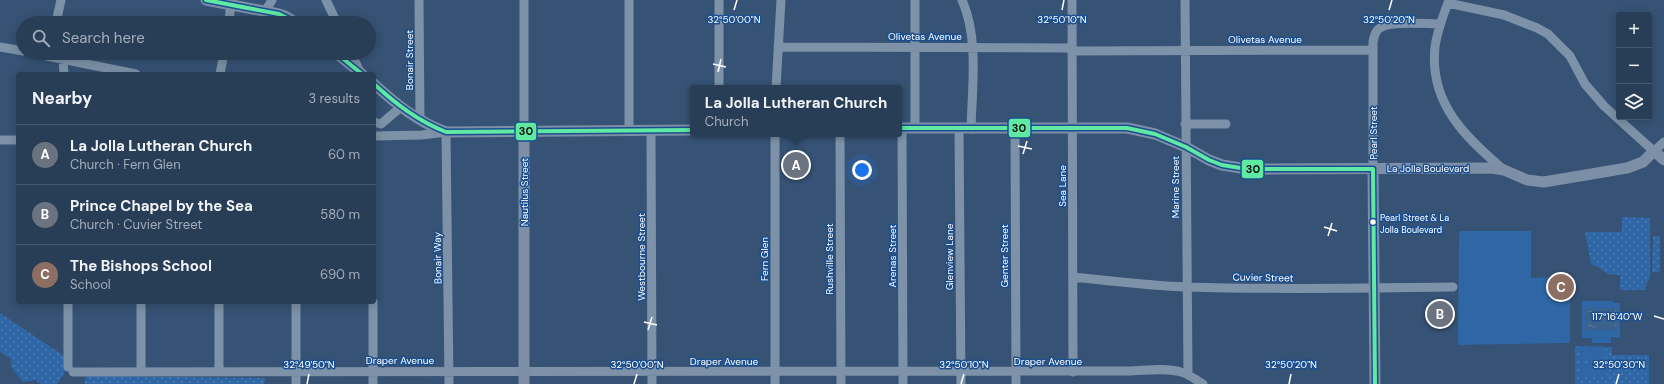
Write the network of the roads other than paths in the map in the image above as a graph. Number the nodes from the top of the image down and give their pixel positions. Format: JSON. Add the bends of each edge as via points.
{"nodes":[{"id":1,"x":61,"y":0,"type":"edge"},
{"id":2,"x":206,"y":0,"type":"edge"},
{"id":3,"x":272,"y":0,"type":"edge"},
{"id":4,"x":326,"y":0,"type":"edge"},
{"id":5,"x":419,"y":0,"type":"edge"},
{"id":6,"x":524,"y":0,"type":"edge"},
{"id":7,"x":629,"y":0,"type":"edge"},
{"id":8,"x":719,"y":0,"type":"edge"},
{"id":9,"x":781,"y":0,"type":"edge"},
{"id":10,"x":915,"y":0,"type":"edge"},
{"id":11,"x":962,"y":0,"type":"edge"},
{"id":12,"x":1072,"y":0,"type":"edge"},
{"id":13,"x":1185,"y":0,"type":"edge"},
{"id":14,"x":1448,"y":1,"type":"edge"},
{"id":15,"x":231,"y":2,"type":"edge"},
{"id":16,"x":266,"y":10,"type":"junction"},
{"id":17,"x":58,"y":16,"type":"edge"},
{"id":18,"x":230,"y":16,"type":"edge"},
{"id":19,"x":286,"y":16,"type":"edge"},
{"id":20,"x":334,"y":16,"type":"edge"},
{"id":21,"x":1440,"y":24,"type":"junction"},
{"id":22,"x":0,"y":47,"type":"edge"},
{"id":23,"x":778,"y":47,"type":"junction"},
{"id":24,"x":915,"y":47,"type":"junction"},
{"id":25,"x":972,"y":47,"type":"junction"},
{"id":26,"x":16,"y":50,"type":"edge"},
{"id":27,"x":1072,"y":50,"type":"junction"},
{"id":28,"x":1372,"y":50,"type":"junction"},
{"id":29,"x":1185,"y":55,"type":"junction"},
{"id":30,"x":64,"y":60,"type":"joint"},
{"id":31,"x":223,"y":60,"type":"edge"},
{"id":32,"x":345,"y":60,"type":"edge"},
{"id":33,"x":354,"y":60,"type":"edge"},
{"id":34,"x":64,"y":72,"type":"edge"},
{"id":35,"x":126,"y":72,"type":"edge"},
{"id":36,"x":220,"y":72,"type":"edge"},
{"id":37,"x":360,"y":72,"type":"edge"},
{"id":38,"x":360,"y":72,"type":"edge"},
{"id":39,"x":719,"y":85,"type":"edge"},
{"id":40,"x":776,"y":85,"type":"edge"},
{"id":41,"x":376,"y":86,"type":"edge"},
{"id":42,"x":401,"y":107,"type":"junction"},
{"id":43,"x":420,"y":120,"type":"junction"},
{"id":44,"x":377,"y":123,"type":"edge"},
{"id":45,"x":1185,"y":124,"type":"junction"},
{"id":46,"x":1226,"y":124,"type":"dead end"},
{"id":47,"x":902,"y":128,"type":"edge"},
{"id":48,"x":915,"y":128,"type":"junction"},
{"id":49,"x":1015,"y":128,"type":"junction"},
{"id":50,"x":1072,"y":128,"type":"junction"},
{"id":51,"x":629,"y":129,"type":"junction"},
{"id":52,"x":959,"y":129,"type":"junction"},
{"id":53,"x":971,"y":129,"type":"junction"},
{"id":54,"x":524,"y":130,"type":"junction"},
{"id":55,"x":651,"y":130,"type":"junction"},
{"id":56,"x":690,"y":130,"type":"edge"},
{"id":57,"x":446,"y":132,"type":"junction"},
{"id":58,"x":376,"y":135,"type":"edge"},
{"id":59,"x":775,"y":137,"type":"edge"},
{"id":60,"x":840,"y":137,"type":"edge"},
{"id":61,"x":901,"y":137,"type":"edge"},
{"id":62,"x":0,"y":140,"type":"edge"},
{"id":63,"x":16,"y":140,"type":"edge"},
{"id":64,"x":1664,"y":142,"type":"edge"},
{"id":65,"x":1186,"y":146,"type":"junction"},
{"id":66,"x":1654,"y":151,"type":"junction"},
{"id":67,"x":1664,"y":160,"type":"edge"},
{"id":68,"x":1373,"y":169,"type":"junction"},
{"id":69,"x":1504,"y":170,"type":"junction"},
{"id":70,"x":1073,"y":277,"type":"junction"},
{"id":71,"x":1188,"y":287,"type":"junction"},
{"id":72,"x":1453,"y":287,"type":"dead end"},
{"id":73,"x":1374,"y":288,"type":"junction"},
{"id":74,"x":68,"y":304,"type":"edge"},
{"id":75,"x":141,"y":304,"type":"edge"},
{"id":76,"x":219,"y":304,"type":"edge"},
{"id":77,"x":296,"y":304,"type":"edge"},
{"id":78,"x":373,"y":304,"type":"edge"},
{"id":79,"x":373,"y":371,"type":"junction"},
{"id":80,"x":449,"y":371,"type":"junction"},
{"id":81,"x":961,"y":371,"type":"junction"},
{"id":82,"x":142,"y":372,"type":"junction"},
{"id":83,"x":219,"y":372,"type":"junction"},
{"id":84,"x":296,"y":372,"type":"junction"},
{"id":85,"x":524,"y":372,"type":"junction"},
{"id":86,"x":652,"y":372,"type":"junction"},
{"id":87,"x":775,"y":372,"type":"junction"},
{"id":88,"x":841,"y":372,"type":"junction"},
{"id":89,"x":903,"y":372,"type":"junction"},
{"id":90,"x":1016,"y":372,"type":"junction"},
{"id":91,"x":1073,"y":372,"type":"junction"},
{"id":92,"x":1188,"y":374,"type":"junction"},
{"id":93,"x":296,"y":384,"type":"edge"},
{"id":94,"x":373,"y":384,"type":"edge"},
{"id":95,"x":449,"y":384,"type":"edge"},
{"id":96,"x":524,"y":384,"type":"edge"},
{"id":97,"x":652,"y":384,"type":"edge"},
{"id":98,"x":776,"y":384,"type":"edge"},
{"id":99,"x":841,"y":384,"type":"edge"},
{"id":100,"x":903,"y":384,"type":"edge"},
{"id":101,"x":960,"y":384,"type":"edge"},
{"id":102,"x":1016,"y":384,"type":"edge"},
{"id":103,"x":1203,"y":384,"type":"edge"},
{"id":104,"x":1375,"y":384,"type":"edge"}],
"edges":[{"from":1,"to":17,"type":"street"},
{"from":2,"to":15,"type":"main road"},
{"from":3,"to":16,"type":"street"},
{"from":4,"to":20,"type":"street"},
{"from":5,"to":43,"type":"street","name":"Bonair Street"},
{"from":6,"to":54,"type":"street","name":"Nautilus Street"},
{"from":7,"to":51,"type":"street"},
{"from":8,"to":39,"type":"street"},
{"from":9,"to":23,"type":"street"},
{"from":10,"to":24,"type":"street"},
{"from":11,"to":25,"type":"street"},
{"from":12,"to":27,"type":"street","name":"Sea Lane"},
{"from":13,"to":29,"type":"street","name":"Marine Street"},
{"from":14,"to":21,"type":"street"},
{"from":14,"to":66,"type":"street","via":[[1504,15],[1548,34],[1570,56],[1586,84],[1604,106]]},
{"from":15,"to":16,"type":"main road"},
{"from":15,"to":18,"type":"street"},
{"from":16,"to":19,"type":"main road"},
{"from":21,"to":28,"type":"street","via":[[1388,24],[1376,33]]},
{"from":21,"to":69,"type":"street","via":[[1435,48],[1435,70],[1445,104],[1458,127]]},
{"from":22,"to":26,"type":"street"},
{"from":23,"to":24,"type":"street","name":"Olivetas Avenue"},
{"from":23,"to":40,"type":"street"},
{"from":24,"to":25,"type":"street","name":"Olivetas Avenue"},
{"from":24,"to":48,"type":"street"},
{"from":25,"to":27,"type":"street","name":"Olivetas Avenue"},
{"from":25,"to":53,"type":"street"},
{"from":27,"to":29,"type":"street","name":"Olivetas Avenue"},
{"from":27,"to":50,"type":"street","name":"Sea Lane"},
{"from":28,"to":29,"type":"street","name":"Olivetas Avenue"},
{"from":28,"to":68,"type":"street","name":"Pearl Street"},
{"from":29,"to":45,"type":"street","name":"Marine Street"},
{"from":30,"to":34,"type":"street"},
{"from":30,"to":35,"type":"street"},
{"from":31,"to":36,"type":"street"},
{"from":32,"to":37,"type":"main road"},
{"from":33,"to":38,"type":"street"},
{"from":41,"to":42,"type":"main road"},
{"from":42,"to":43,"type":"main road"},
{"from":42,"to":44,"type":"street"},
{"from":43,"to":57,"type":"main road"},
{"from":45,"to":46,"type":"street"},
{"from":45,"to":65,"type":"street","name":"Marine Street"},
{"from":47,"to":48,"type":"main road","name":"La Jolla Boulevard"},
{"from":48,"to":52,"type":"main road","name":"La Jolla Boulevard"},
{"from":49,"to":50,"type":"main road","name":"La Jolla Boulevard"},
{"from":49,"to":53,"type":"main road","name":"La Jolla Boulevard"},
{"from":49,"to":90,"type":"street","name":"Genter Street"},
{"from":50,"to":65,"type":"main road","name":"La Jolla Boulevard","via":[[1142,130]]},
{"from":50,"to":70,"type":"street","name":"Sea Lane"},
{"from":51,"to":54,"type":"main road"},
{"from":51,"to":55,"type":"main road"},
{"from":52,"to":53,"type":"main road","name":"La Jolla Boulevard"},
{"from":52,"to":81,"type":"street","name":"Glenview Lane"},
{"from":54,"to":57,"type":"main road"},
{"from":54,"to":85,"type":"main road","name":"Nautilus Street"},
{"from":55,"to":56,"type":"main road"},
{"from":55,"to":86,"type":"street","name":"Westbourne Street"},
{"from":57,"to":58,"type":"street"},
{"from":57,"to":80,"type":"street","name":"Bonair Way"},
{"from":59,"to":87,"type":"street","name":"Fern Glen"},
{"from":60,"to":88,"type":"street","name":"Rushville Street"},
{"from":61,"to":89,"type":"street","name":"Arenas Street"},
{"from":62,"to":63,"type":"street"},
{"from":64,"to":66,"type":"street","name":"La Jolla Boulevard"},
{"from":65,"to":68,"type":"main road","name":"La Jolla Boulevard","via":[[1216,163],[1234,168]]},
{"from":65,"to":71,"type":"street","name":"Marine Street"},
{"from":66,"to":67,"type":"main road"},
{"from":66,"to":69,"type":"main road","name":"La Jolla Boulevard","via":[[1643,162],[1627,168],[1544,182],[1527,180]]},
{"from":68,"to":69,"type":"main road","name":"La Jolla Boulevard"},
{"from":68,"to":73,"type":"main road","name":"Pearl Street"},
{"from":70,"to":71,"type":"street","name":"Cuvier Street"},
{"from":70,"to":91,"type":"street","name":"Sea Lane"},
{"from":71,"to":73,"type":"street","name":"Cuvier Street"},
{"from":71,"to":92,"type":"street","name":"Marine Street"},
{"from":72,"to":73,"type":"street","name":"Cuvier Street"},
{"from":73,"to":104,"type":"main road","name":"Pearl Street"},
{"from":74,"to":82,"type":"street","name":"Draper Avenue","via":[[70,369]]},
{"from":75,"to":82,"type":"street"},
{"from":76,"to":83,"type":"street"},
{"from":77,"to":84,"type":"street"},
{"from":78,"to":79,"type":"street"},
{"from":79,"to":80,"type":"street","name":"Draper Avenue"},
{"from":79,"to":84,"type":"street","name":"Draper Avenue"},
{"from":79,"to":94,"type":"street"},
{"from":80,"to":85,"type":"street","name":"Draper Avenue"},
{"from":80,"to":95,"type":"street","name":"Bonair Way"},
{"from":81,"to":89,"type":"street","name":"Draper Avenue"},
{"from":81,"to":90,"type":"street","name":"Draper Avenue"},
{"from":81,"to":101,"type":"street","name":"Glenview Lane"},
{"from":82,"to":83,"type":"street","name":"Draper Avenue"},
{"from":83,"to":84,"type":"street","name":"Draper Avenue"},
{"from":84,"to":93,"type":"street"},
{"from":85,"to":86,"type":"street","name":"Draper Avenue"},
{"from":85,"to":96,"type":"main road","name":"Nautilus Street"},
{"from":86,"to":87,"type":"street","name":"Draper Avenue"},
{"from":86,"to":97,"type":"street","name":"Westbourne Street"},
{"from":87,"to":88,"type":"street","name":"Draper Avenue"},
{"from":87,"to":98,"type":"street","name":"Fern Glen"},
{"from":88,"to":89,"type":"street","name":"Draper Avenue"},
{"from":88,"to":99,"type":"street","name":"Rushville Street"},
{"from":89,"to":100,"type":"street","name":"Arenas Street"},
{"from":90,"to":91,"type":"street","name":"Draper Avenue"},
{"from":90,"to":102,"type":"street","name":"Genter Street"},
{"from":91,"to":92,"type":"street","name":"Draper Avenue","via":[[1167,370]]},
{"from":92,"to":103,"type":"street","name":"Draper Avenue"}]}
